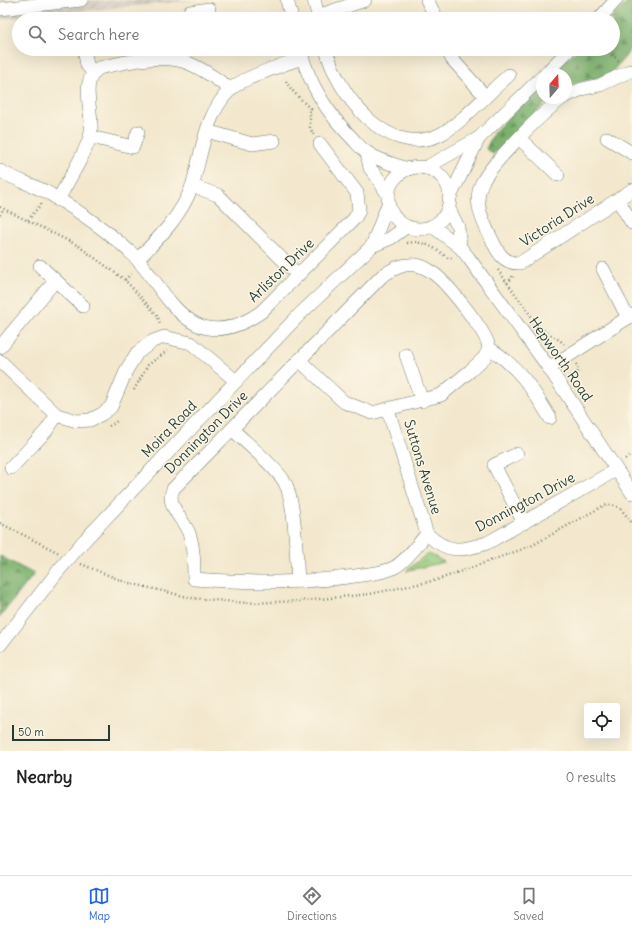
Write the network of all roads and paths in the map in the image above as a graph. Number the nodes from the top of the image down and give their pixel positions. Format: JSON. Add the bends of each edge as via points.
{"nodes":[{"id":1,"x":81,"y":0,"type":"edge"},
{"id":2,"x":287,"y":0,"type":"edge"},
{"id":3,"x":314,"y":0,"type":"edge"},
{"id":4,"x":365,"y":0,"type":"edge"},
{"id":5,"x":427,"y":0,"type":"edge"},
{"id":6,"x":616,"y":0,"type":"edge"},
{"id":7,"x":62,"y":1,"type":"edge"},
{"id":8,"x":0,"y":9,"type":"edge"},
{"id":9,"x":209,"y":9,"type":"dead end"},
{"id":10,"x":190,"y":12,"type":"edge"},
{"id":11,"x":290,"y":12,"type":"edge"},
{"id":12,"x":317,"y":12,"type":"edge"},
{"id":13,"x":334,"y":12,"type":"edge"},
{"id":14,"x":433,"y":12,"type":"edge"},
{"id":15,"x":605,"y":12,"type":"edge"},
{"id":16,"x":85,"y":56,"type":"edge"},
{"id":17,"x":173,"y":56,"type":"edge"},
{"id":18,"x":181,"y":56,"type":"edge"},
{"id":19,"x":297,"y":56,"type":"edge"},
{"id":20,"x":302,"y":56,"type":"edge"},
{"id":21,"x":328,"y":56,"type":"edge"},
{"id":22,"x":450,"y":56,"type":"edge"},
{"id":23,"x":563,"y":56,"type":"edge"},
{"id":24,"x":614,"y":56,"type":"edge"},
{"id":25,"x":551,"y":68,"type":"edge"},
{"id":26,"x":631,"y":70,"type":"edge"},
{"id":27,"x":93,"y":72,"type":"junction"},
{"id":28,"x":508,"y":75,"type":"dead end"},
{"id":29,"x":286,"y":81,"type":"dead end"},
{"id":30,"x":536,"y":83,"type":"edge"},
{"id":31,"x":230,"y":89,"type":"junction"},
{"id":32,"x":572,"y":93,"type":"edge"},
{"id":33,"x":485,"y":96,"type":"junction"},
{"id":34,"x":554,"y":104,"type":"edge"},
{"id":35,"x":314,"y":107,"type":"dead end"},
{"id":36,"x":310,"y":109,"type":"junction"},
{"id":37,"x":207,"y":131,"type":"junction"},
{"id":38,"x":138,"y":132,"type":"dead end"},
{"id":39,"x":91,"y":137,"type":"junction"},
{"id":40,"x":479,"y":138,"type":"junction"},
{"id":41,"x":607,"y":138,"type":"dead end"},
{"id":42,"x":520,"y":139,"type":"junction"},
{"id":43,"x":274,"y":141,"type":"dead end"},
{"id":44,"x":320,"y":144,"type":"joint"},
{"id":45,"x":367,"y":153,"type":"junction"},
{"id":46,"x":632,"y":153,"type":"edge"},
{"id":47,"x":425,"y":168,"type":"junction"},
{"id":48,"x":408,"y":169,"type":"junction"},
{"id":49,"x":0,"y":171,"type":"edge"},
{"id":50,"x":558,"y":175,"type":"dead end"},
{"id":51,"x":192,"y":186,"type":"junction"},
{"id":52,"x":632,"y":190,"type":"edge"},
{"id":53,"x":53,"y":197,"type":"junction"},
{"id":54,"x":388,"y":200,"type":"junction"},
{"id":55,"x":618,"y":200,"type":"junction"},
{"id":56,"x":449,"y":203,"type":"junction"},
{"id":57,"x":1,"y":208,"type":"edge"},
{"id":58,"x":0,"y":215,"type":"edge"},
{"id":59,"x":28,"y":220,"type":"junction"},
{"id":60,"x":632,"y":223,"type":"edge"},
{"id":61,"x":432,"y":226,"type":"junction"},
{"id":62,"x":406,"y":227,"type":"junction"},
{"id":63,"x":403,"y":244,"type":"dead end"},
{"id":64,"x":372,"y":246,"type":"junction"},
{"id":65,"x":460,"y":247,"type":"junction"},
{"id":66,"x":448,"y":258,"type":"dead end"},
{"id":67,"x":138,"y":259,"type":"junction"},
{"id":68,"x":40,"y":266,"type":"dead end"},
{"id":69,"x":603,"y":269,"type":"dead end"},
{"id":70,"x":298,"y":275,"type":"junction"},
{"id":71,"x":55,"y":281,"type":"junction"},
{"id":72,"x":507,"y":283,"type":"dead end"},
{"id":73,"x":82,"y":306,"type":"dead end"},
{"id":74,"x":630,"y":316,"type":"edge"},
{"id":75,"x":164,"y":337,"type":"junction"},
{"id":76,"x":561,"y":341,"type":"dead end"},
{"id":77,"x":0,"y":347,"type":"edge"},
{"id":78,"x":489,"y":348,"type":"junction"},
{"id":79,"x":406,"y":355,"type":"dead end"},
{"id":80,"x":299,"y":360,"type":"junction"},
{"id":81,"x":0,"y":361,"type":"edge"},
{"id":82,"x":549,"y":368,"type":"junction"},
{"id":83,"x":236,"y":381,"type":"junction"},
{"id":84,"x":132,"y":395,"type":"dead end"},
{"id":85,"x":422,"y":401,"type":"junction"},
{"id":86,"x":388,"y":410,"type":"junction"},
{"id":87,"x":122,"y":413,"type":"dead end"},
{"id":88,"x":57,"y":415,"type":"junction"},
{"id":89,"x":550,"y":418,"type":"dead end"},
{"id":90,"x":90,"y":420,"type":"junction"},
{"id":91,"x":232,"y":429,"type":"junction"},
{"id":92,"x":517,"y":454,"type":"dead end"},
{"id":93,"x":11,"y":468,"type":"dead end"},
{"id":94,"x":616,"y":470,"type":"junction"},
{"id":95,"x":632,"y":493,"type":"edge"},
{"id":96,"x":592,"y":512,"type":"dead end"},
{"id":97,"x":524,"y":523,"type":"junction"},
{"id":98,"x":632,"y":523,"type":"edge"},
{"id":99,"x":427,"y":534,"type":"junction"},
{"id":100,"x":298,"y":581,"type":"junction"},
{"id":101,"x":0,"y":645,"type":"edge"}],
"edges":[{"from":1,"to":7,"type":"street"},
{"from":2,"to":11,"type":"street"},
{"from":3,"to":12,"type":"street"},
{"from":4,"to":13,"type":"street"},
{"from":5,"to":14,"type":"street"},
{"from":6,"to":15,"type":"street"},
{"from":7,"to":8,"type":"street"},
{"from":9,"to":10,"type":"street"},
{"from":16,"to":27,"type":"street","via":[[87,65]]},
{"from":17,"to":27,"type":"street","via":[[119,64],[99,68]]},
{"from":18,"to":31,"type":"street","via":[[187,63]]},
{"from":19,"to":31,"type":"street"},
{"from":20,"to":45,"type":"street","via":[[316,92],[332,116]]},
{"from":21,"to":33,"type":"street","via":[[333,70],[350,99],[372,122],[392,136],[413,140],[439,135],[457,123]]},
{"from":22,"to":33,"type":"street"},
{"from":23,"to":25,"type":"street"},
{"from":24,"to":26,"type":"path"},
{"from":26,"to":32,"type":"street","via":[[600,85]]},
{"from":27,"to":39,"type":"street","via":[[88,82]]},
{"from":28,"to":33,"type":"street"},
{"from":29,"to":36,"type":"path","via":[[291,91],[303,99]]},
{"from":30,"to":40,"type":"street"},
{"from":31,"to":37,"type":"street","via":[[220,102]]},
{"from":34,"to":42,"type":"street","name":"Victoria Drive"},
{"from":35,"to":36,"type":"path"},
{"from":36,"to":44,"type":"path","via":[[310,128]]},
{"from":37,"to":43,"type":"street","via":[[252,144]]},
{"from":37,"to":51,"type":"street"},
{"from":38,"to":39,"type":"street","via":[[133,147]]},
{"from":39,"to":53,"type":"street"},
{"from":40,"to":47,"type":"street"},
{"from":40,"to":56,"type":"street"},
{"from":41,"to":46,"type":"street"},
{"from":42,"to":50,"type":"street"},
{"from":42,"to":55,"type":"street","name":"Victoria Drive","via":[[492,169],[481,185],[480,194],[482,220],[499,254],[507,261],[520,263]]},
{"from":44,"to":70,"type":"street","name":"Arliston Drive","via":[[357,193],[359,210],[349,226]]},
{"from":45,"to":48,"type":"street"},
{"from":45,"to":54,"type":"street","via":[[370,168]]},
{"from":47,"to":48,"type":"street"},
{"from":47,"to":56,"type":"street","via":[[440,176],[448,191]]},
{"from":48,"to":54,"type":"street","via":[[394,181]]},
{"from":49,"to":53,"type":"street","name":"Arliston Drive"},
{"from":51,"to":67,"type":"street","via":[[172,222]]},
{"from":51,"to":70,"type":"street","via":[[218,195]]},
{"from":52,"to":55,"type":"street","name":"Victoria Drive"},
{"from":53,"to":59,"type":"path"},
{"from":53,"to":67,"type":"street","name":"Arliston Drive","via":[[106,232]]},
{"from":54,"to":62,"type":"street","via":[[392,214]]},
{"from":54,"to":64,"type":"street","name":"Moira Road"},
{"from":55,"to":60,"type":"street"},
{"from":56,"to":61,"type":"street","via":[[445,215]]},
{"from":56,"to":65,"type":"street","via":[[458,227]]},
{"from":57,"to":58,"type":"path"},
{"from":57,"to":59,"type":"path"},
{"from":59,"to":75,"type":"path","via":[[77,245],[125,280],[157,315]]},
{"from":61,"to":62,"type":"street","via":[[424,229]]},
{"from":61,"to":65,"type":"street","name":"Hepworth Road"},
{"from":62,"to":64,"type":"street","name":"Moira Road","via":[[392,238]]},
{"from":63,"to":66,"type":"path","via":[[420,242],[433,246]]},
{"from":64,"to":83,"type":"street","name":"Moira Road","via":[[300,314]]},
{"from":65,"to":82,"type":"street","name":"Hepworth Road"},
{"from":67,"to":70,"type":"street","name":"Arliston Drive","via":[[182,315],[197,324],[216,328],[234,327],[253,318]]},
{"from":68,"to":71,"type":"street"},
{"from":69,"to":74,"type":"street"},
{"from":71,"to":73,"type":"street"},
{"from":71,"to":77,"type":"street"},
{"from":72,"to":76,"type":"path","via":[[539,327]]},
{"from":74,"to":82,"type":"street"},
{"from":75,"to":83,"type":"street","via":[[191,343]]},
{"from":75,"to":84,"type":"path","via":[[168,351],[148,365]]},
{"from":75,"to":90,"type":"street","via":[[152,341],[137,353],[127,369],[111,407]]},
{"from":78,"to":80,"type":"street","name":"Donnington Drive","via":[[489,342],[478,325],[434,273],[426,268],[408,265],[395,267],[382,276]]},
{"from":78,"to":85,"type":"street","via":[[485,357],[452,388],[441,396]]},
{"from":78,"to":89,"type":"street","via":[[515,367],[528,382]]},
{"from":79,"to":85,"type":"street"},
{"from":80,"to":86,"type":"street","via":[[344,402],[372,413]]},
{"from":80,"to":91,"type":"street","name":"Donnington Drive"},
{"from":81,"to":88,"type":"street"},
{"from":82,"to":94,"type":"street","name":"Hepworth Road"},
{"from":83,"to":101,"type":"street","name":"Moira Road","bridge":true,"via":[[82,543]]},
{"from":85,"to":86,"type":"street"},
{"from":86,"to":99,"type":"street","name":"Suttons Avenue"},
{"from":87,"to":90,"type":"path","via":[[115,423],[103,428],[93,426]]},
{"from":88,"to":90,"type":"street","via":[[77,421]]},
{"from":88,"to":93,"type":"street","via":[[46,431]]},
{"from":91,"to":100,"type":"street","via":[[279,474],[288,488]]},
{"from":91,"to":100,"type":"street","name":"Donnington Drive","via":[[177,483],[171,494],[173,508],[189,534],[193,548],[194,579],[253,583]]},
{"from":92,"to":97,"type":"street","via":[[494,465]]},
{"from":94,"to":95,"type":"street","name":"Hepworth Road"},
{"from":94,"to":97,"type":"street","name":"Donnington Drive"},
{"from":96,"to":98,"type":"path","via":[[611,504],[618,506]]},
{"from":97,"to":99,"type":"street","name":"Donnington Drive","via":[[487,543],[465,550],[454,550],[444,546]]},
{"from":99,"to":100,"type":"street","name":"Donnington Drive","via":[[396,567],[386,572]]}]}
